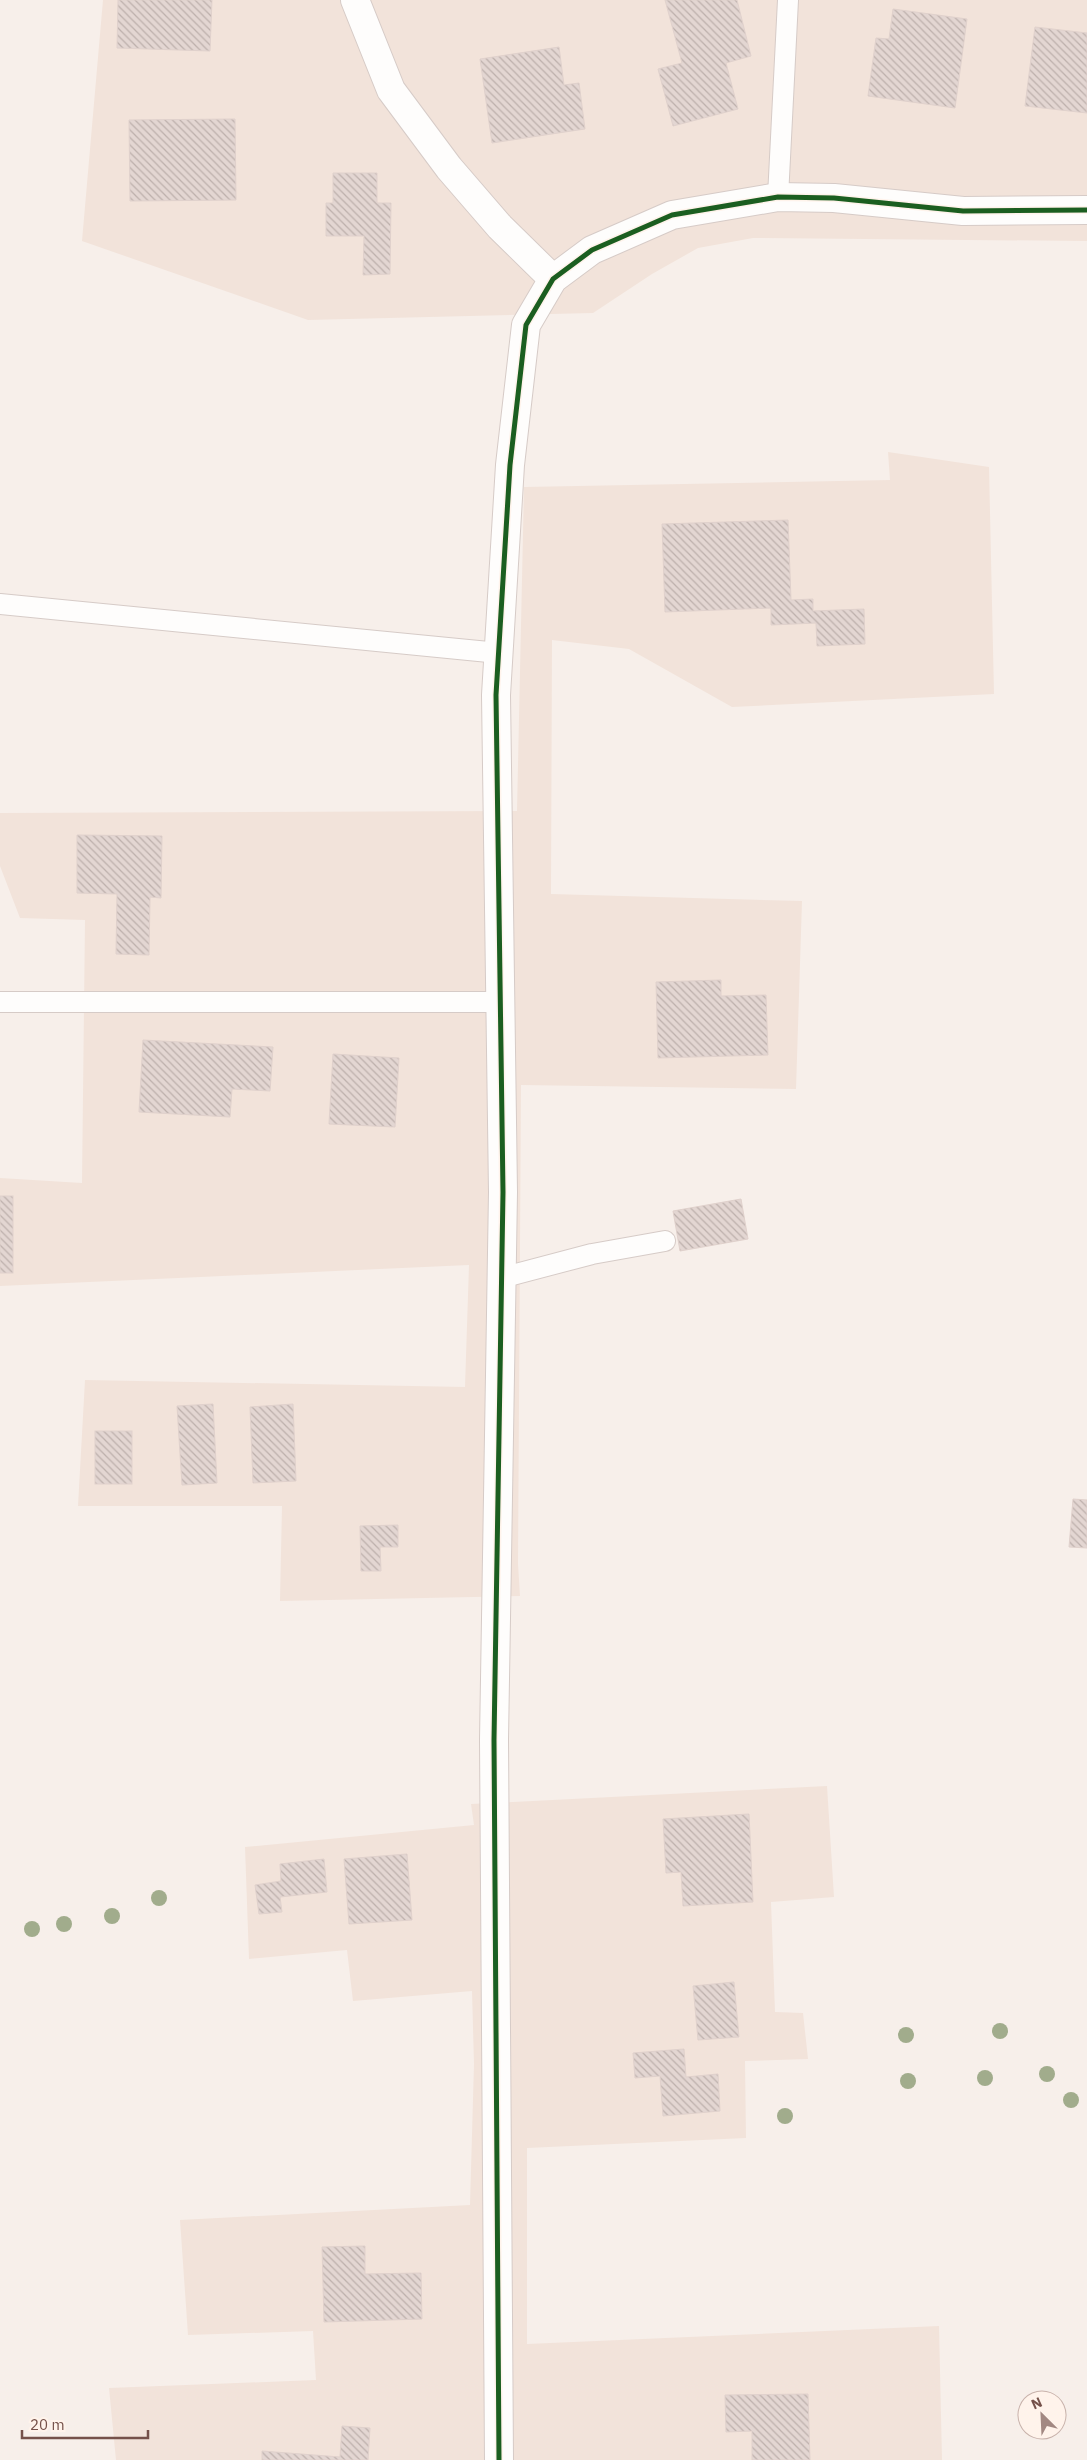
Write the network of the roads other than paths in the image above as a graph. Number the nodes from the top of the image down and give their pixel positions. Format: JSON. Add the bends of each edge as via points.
{"nodes":[{"id":1,"x":354,"y":0,"type":"edge"},
{"id":2,"x":788,"y":0,"type":"edge"},
{"id":3,"x":778,"y":197,"type":"junction"},
{"id":4,"x":1087,"y":210,"type":"edge"},
{"id":5,"x":553,"y":279,"type":"junction"},
{"id":6,"x":0,"y":604,"type":"edge"},
{"id":7,"x":499,"y":653,"type":"junction"},
{"id":8,"x":0,"y":1002,"type":"edge"},
{"id":9,"x":500,"y":1002,"type":"junction"},
{"id":10,"x":665,"y":1241,"type":"dead end"},
{"id":11,"x":501,"y":1278,"type":"junction"},
{"id":12,"x":499,"y":2460,"type":"edge"}],
"edges":[{"from":1,"to":5,"type":"street","via":[[391,90],[449,168],[500,227]]},
{"from":2,"to":3,"type":"lane"},
{"from":3,"to":4,"type":"street","via":[[834,198],[963,211]]},
{"from":3,"to":5,"type":"street","via":[[672,215],[592,250]]},
{"from":5,"to":7,"type":"street","via":[[526,325],[510,465]]},
{"from":6,"to":7,"type":"lane"},
{"from":7,"to":9,"type":"street","via":[[496,695]]},
{"from":8,"to":9,"type":"lane"},
{"from":9,"to":11,"type":"street"},
{"from":10,"to":11,"type":"lane","via":[[592,1254]]},
{"from":11,"to":12,"type":"street","via":[[494,1740]]}]}
